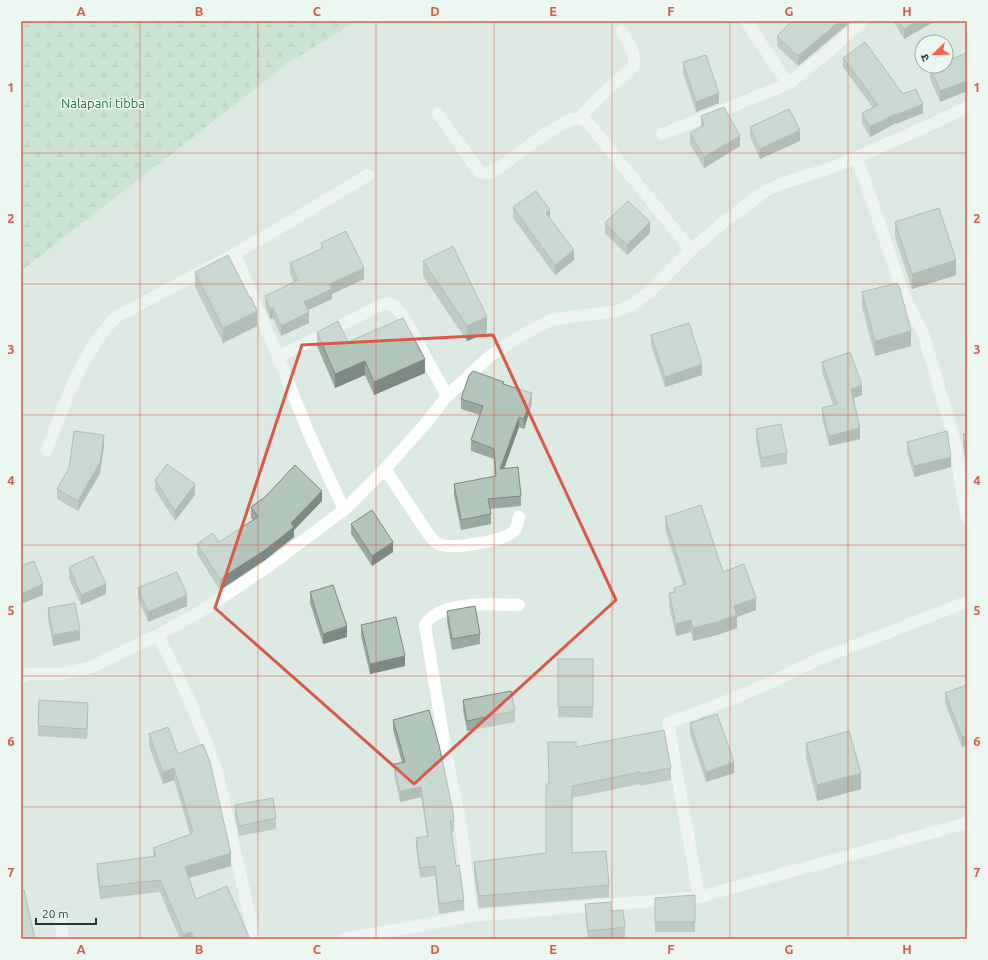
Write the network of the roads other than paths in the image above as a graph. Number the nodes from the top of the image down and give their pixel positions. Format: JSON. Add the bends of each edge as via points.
{"nodes":[{"id":1,"x":746,"y":21,"type":"edge"},
{"id":2,"x":863,"y":21,"type":"edge"},
{"id":3,"x":622,"y":30,"type":"dead end"},
{"id":4,"x":788,"y":84,"type":"junction"},
{"id":5,"x":967,"y":107,"type":"edge"},
{"id":6,"x":438,"y":114,"type":"dead end"},
{"id":7,"x":580,"y":118,"type":"junction"},
{"id":8,"x":662,"y":134,"type":"dead end"},
{"id":9,"x":856,"y":157,"type":"junction"},
{"id":10,"x":368,"y":174,"type":"dead end"},
{"id":11,"x":691,"y":250,"type":"junction"},
{"id":12,"x":235,"y":254,"type":"junction"},
{"id":13,"x":278,"y":357,"type":"junction"},
{"id":14,"x":447,"y":396,"type":"junction"},
{"id":15,"x":47,"y":450,"type":"dead end"},
{"id":16,"x":385,"y":469,"type":"junction"},
{"id":17,"x":344,"y":510,"type":"junction"},
{"id":18,"x":519,"y":517,"type":"dead end"},
{"id":19,"x":967,"y":517,"type":"edge"},
{"id":20,"x":967,"y":602,"type":"edge"},
{"id":21,"x":519,"y":605,"type":"dead end"},
{"id":22,"x":158,"y":634,"type":"junction"},
{"id":23,"x":21,"y":677,"type":"edge"},
{"id":24,"x":967,"y":823,"type":"edge"},
{"id":25,"x":699,"y":897,"type":"junction"},
{"id":26,"x":472,"y":916,"type":"junction"},
{"id":27,"x":61,"y":923,"type":"dead end"},
{"id":28,"x":63,"y":939,"type":"edge"},
{"id":29,"x":255,"y":939,"type":"edge"},
{"id":30,"x":344,"y":939,"type":"edge"}],
"edges":[{"from":1,"to":4,"type":"street"},
{"from":2,"to":4,"type":"street"},
{"from":3,"to":7,"type":"street","via":[[632,50],[634,66]]},
{"from":4,"to":8,"type":"street"},
{"from":5,"to":9,"type":"street"},
{"from":6,"to":7,"type":"street","via":[[480,172],[488,173],[545,134]]},
{"from":7,"to":11,"type":"street","via":[[589,123]]},
{"from":9,"to":11,"type":"street","via":[[764,192]]},
{"from":9,"to":19,"type":"street","via":[[903,293],[923,333],[955,442]]},
{"from":10,"to":12,"type":"street"},
{"from":11,"to":14,"type":"street","via":[[651,291],[635,303],[618,311],[563,317],[541,324],[489,357]]},
{"from":12,"to":13,"type":"street"},
{"from":12,"to":15,"type":"street","via":[[116,317],[105,329],[67,395]]},
{"from":13,"to":14,"type":"street","via":[[383,304],[391,304],[402,314]]},
{"from":13,"to":17,"type":"street"},
{"from":14,"to":16,"type":"street"},
{"from":16,"to":17,"type":"street"},
{"from":16,"to":18,"type":"street","via":[[429,535],[443,546],[461,546],[507,536],[517,527]]},
{"from":17,"to":22,"type":"street","via":[[269,566],[203,610]]},
{"from":20,"to":25,"type":"street","via":[[817,660],[735,698],[668,723]]},
{"from":21,"to":26,"type":"street","via":[[476,605],[446,610],[429,618],[425,625],[460,820]]},
{"from":22,"to":23,"type":"street","via":[[91,668],[61,674],[30,674]]},
{"from":22,"to":29,"type":"street","via":[[178,673],[208,745]]},
{"from":24,"to":25,"type":"street"},
{"from":25,"to":26,"type":"street"},
{"from":26,"to":30,"type":"street"},
{"from":27,"to":28,"type":"street"}]}
